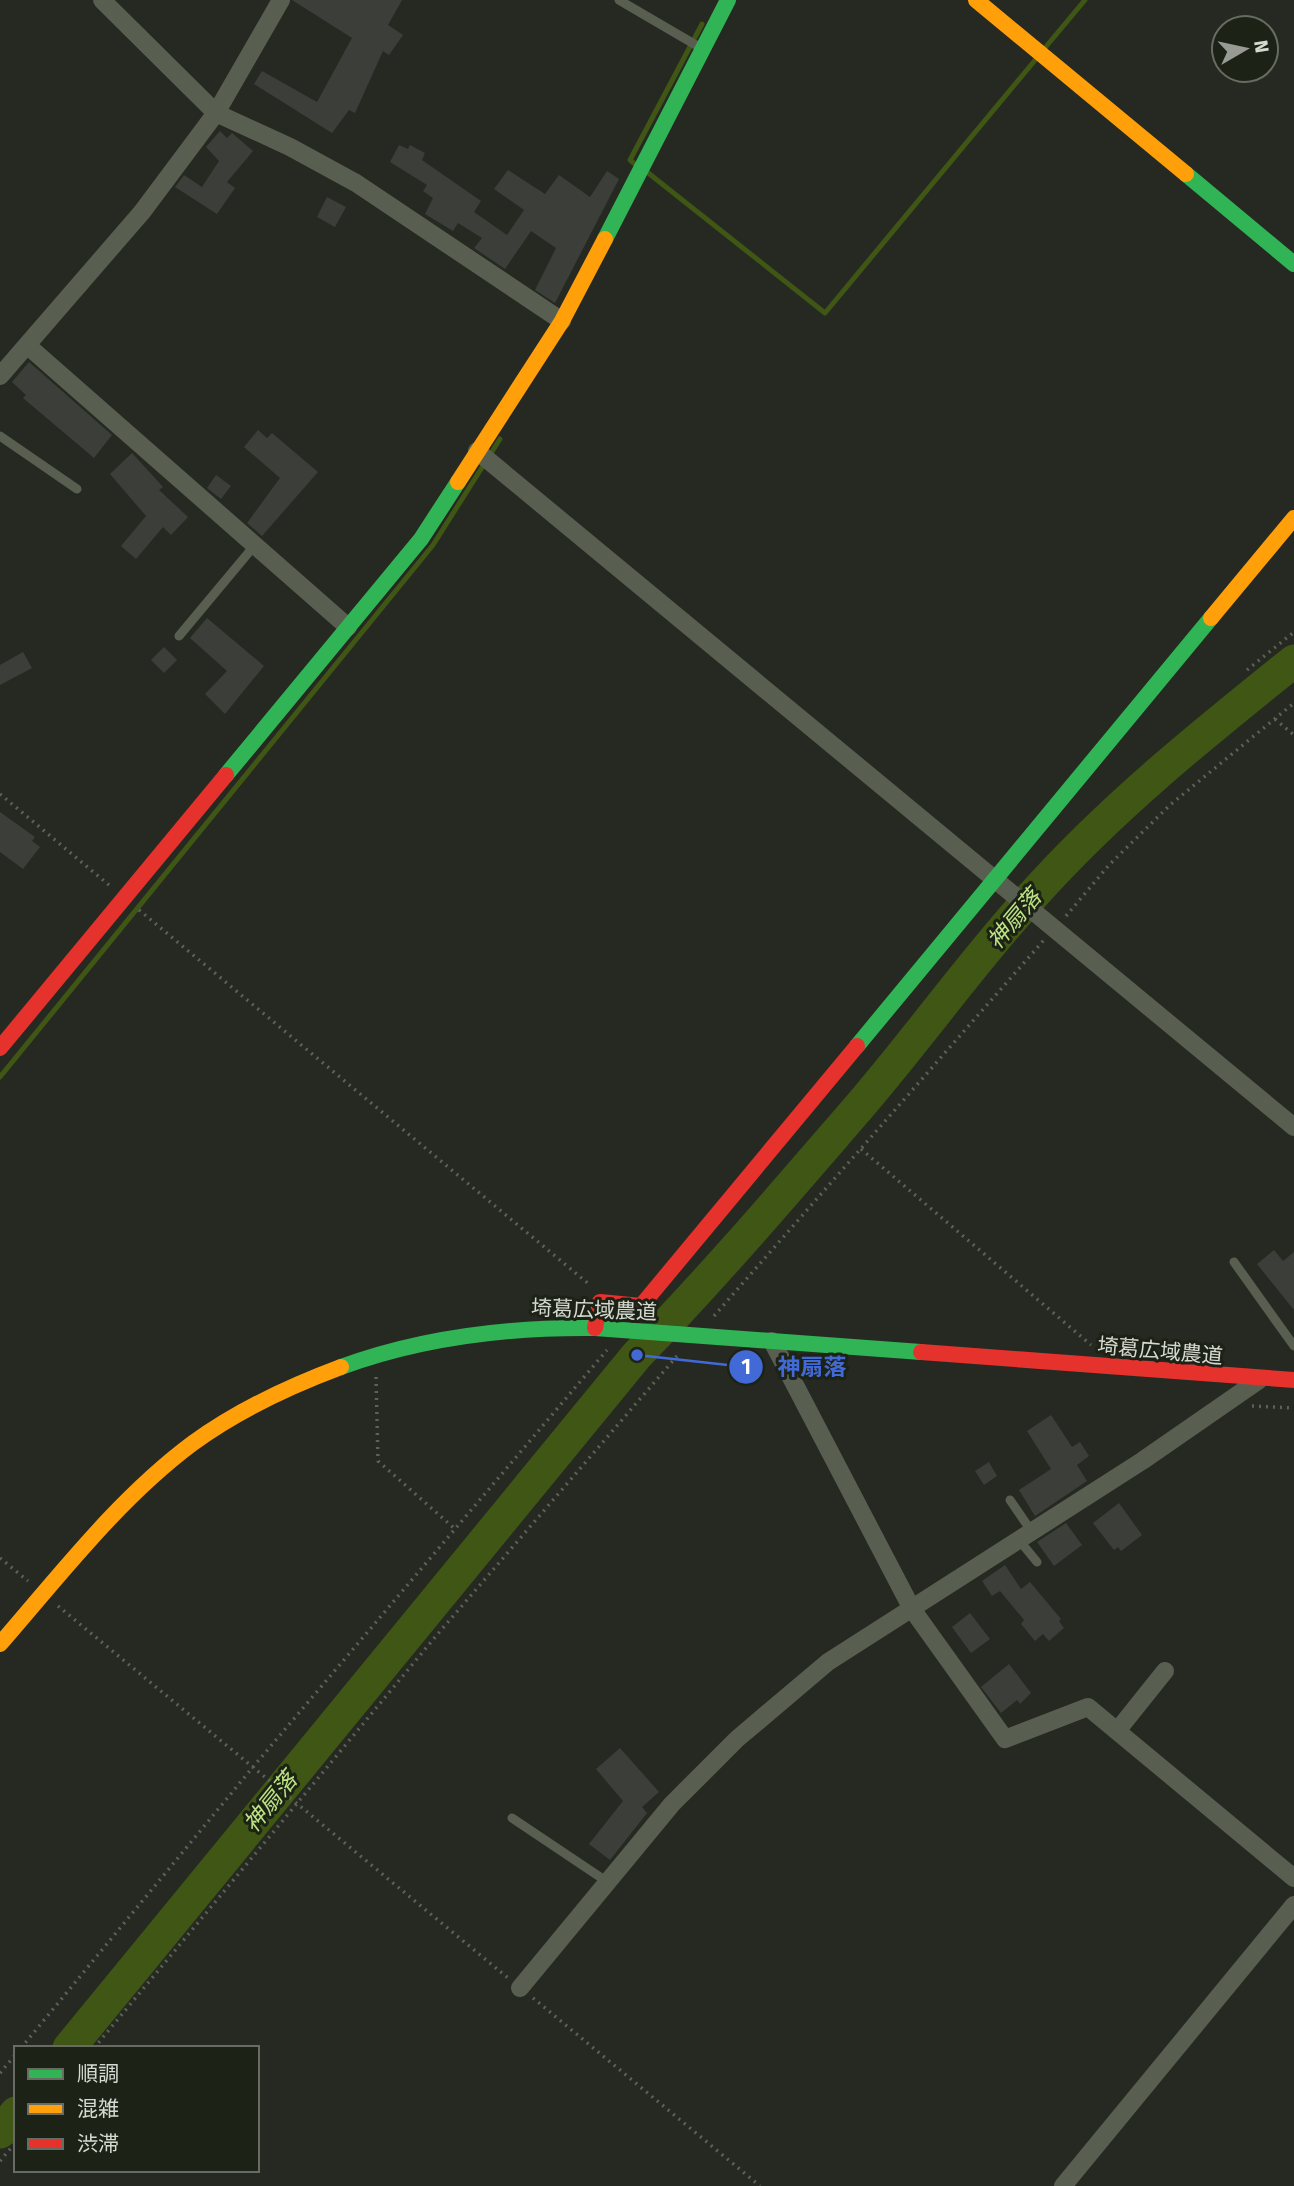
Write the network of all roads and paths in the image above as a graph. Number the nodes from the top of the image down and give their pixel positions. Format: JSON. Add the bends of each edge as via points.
{"nodes":[{"id":1,"x":102,"y":0,"type":"edge"},
{"id":2,"x":281,"y":0,"type":"edge"},
{"id":3,"x":619,"y":0,"type":"edge"},
{"id":4,"x":728,"y":0,"type":"edge"},
{"id":5,"x":976,"y":0,"type":"edge"},
{"id":6,"x":701,"y":48,"type":"junction"},
{"id":7,"x":216,"y":113,"type":"junction"},
{"id":8,"x":1294,"y":264,"type":"edge"},
{"id":9,"x":562,"y":321,"type":"junction"},
{"id":10,"x":29,"y":346,"type":"junction"},
{"id":11,"x":0,"y":376,"type":"edge"},
{"id":12,"x":0,"y":436,"type":"edge"},
{"id":13,"x":477,"y":451,"type":"junction"},
{"id":14,"x":78,"y":489,"type":"dead end"},
{"id":15,"x":1294,"y":517,"type":"edge"},
{"id":16,"x":255,"y":545,"type":"junction"},
{"id":17,"x":348,"y":627,"type":"junction"},
{"id":18,"x":1294,"y":632,"type":"edge"},
{"id":19,"x":179,"y":636,"type":"dead end"},
{"id":20,"x":1247,"y":670,"type":"dead end"},
{"id":21,"x":1294,"y":703,"type":"edge"},
{"id":22,"x":1275,"y":719,"type":"junction"},
{"id":23,"x":1294,"y":735,"type":"edge"},
{"id":24,"x":0,"y":794,"type":"edge"},
{"id":25,"x":996,"y":878,"type":"junction"},
{"id":26,"x":125,"y":898,"type":"junction"},
{"id":27,"x":1055,"y":929,"type":"junction"},
{"id":28,"x":0,"y":1048,"type":"edge"},
{"id":29,"x":1294,"y":1127,"type":"edge"},
{"id":30,"x":861,"y":1149,"type":"junction"},
{"id":31,"x":1234,"y":1262,"type":"dead end"},
{"id":32,"x":600,"y":1302,"type":"junction"},
{"id":33,"x":595,"y":1328,"type":"junction"},
{"id":34,"x":624,"y":1330,"type":"junction"},
{"id":35,"x":701,"y":1336,"type":"junction"},
{"id":36,"x":772,"y":1342,"type":"junction"},
{"id":37,"x":1294,"y":1346,"type":"edge"},
{"id":38,"x":375,"y":1353,"type":"junction"},
{"id":39,"x":1109,"y":1368,"type":"junction"},
{"id":40,"x":1291,"y":1376,"type":"edge"},
{"id":41,"x":1259,"y":1380,"type":"junction"},
{"id":42,"x":1222,"y":1403,"type":"junction"},
{"id":43,"x":1294,"y":1408,"type":"edge"},
{"id":44,"x":1010,"y":1500,"type":"dead end"},
{"id":45,"x":455,"y":1529,"type":"junction"},
{"id":46,"x":1026,"y":1536,"type":"junction"},
{"id":47,"x":0,"y":1558,"type":"edge"},
{"id":48,"x":1037,"y":1562,"type":"dead end"},
{"id":49,"x":44,"y":1594,"type":"junction"},
{"id":50,"x":912,"y":1609,"type":"junction"},
{"id":51,"x":0,"y":1644,"type":"edge"},
{"id":52,"x":1165,"y":1671,"type":"dead end"},
{"id":53,"x":1117,"y":1731,"type":"junction"},
{"id":54,"x":253,"y":1767,"type":"junction"},
{"id":55,"x":298,"y":1804,"type":"junction"},
{"id":56,"x":512,"y":1818,"type":"dead end"},
{"id":57,"x":1294,"y":1878,"type":"edge"},
{"id":58,"x":606,"y":1881,"type":"junction"},
{"id":59,"x":1294,"y":1905,"type":"edge"},
{"id":60,"x":520,"y":1988,"type":"junction"},
{"id":61,"x":23,"y":2046,"type":"edge"},
{"id":62,"x":96,"y":2046,"type":"edge"},
{"id":63,"x":14,"y":2056,"type":"edge"},
{"id":64,"x":0,"y":2073,"type":"edge"},
{"id":65,"x":14,"y":2144,"type":"edge"},
{"id":66,"x":0,"y":2161,"type":"edge"},
{"id":67,"x":760,"y":2186,"type":"edge"},
{"id":68,"x":1063,"y":2186,"type":"edge"}],
"edges":[{"from":1,"to":7,"type":"street"},
{"from":2,"to":7,"type":"street"},
{"from":3,"to":6,"type":"lane"},
{"from":4,"to":6,"type":"street"},
{"from":5,"to":8,"type":"street"},
{"from":6,"to":9,"type":"street"},
{"from":7,"to":9,"type":"street","via":[[356,183]]},
{"from":7,"to":10,"type":"street","via":[[142,212]]},
{"from":9,"to":13,"type":"street"},
{"from":10,"to":11,"type":"street"},
{"from":10,"to":16,"type":"street"},
{"from":12,"to":14,"type":"lane"},
{"from":13,"to":17,"type":"street","via":[[421,539]]},
{"from":13,"to":25,"type":"street"},
{"from":15,"to":25,"type":"street"},
{"from":16,"to":17,"type":"street"},
{"from":16,"to":19,"type":"lane"},
{"from":17,"to":26,"type":"street"},
{"from":18,"to":20,"type":"path"},
{"from":21,"to":22,"type":"path"},
{"from":22,"to":23,"type":"path"},
{"from":22,"to":27,"type":"path","via":[[1170,805],[1110,864]]},
{"from":24,"to":26,"type":"path"},
{"from":25,"to":27,"type":"street"},
{"from":25,"to":32,"type":"street","via":[[641,1306]]},
{"from":26,"to":28,"type":"street"},
{"from":26,"to":32,"type":"path","via":[[589,1284]]},
{"from":27,"to":29,"type":"street"},
{"from":27,"to":30,"type":"path"},
{"from":30,"to":35,"type":"path"},
{"from":30,"to":39,"type":"path","via":[[1084,1336]]},
{"from":31,"to":37,"type":"lane"},
{"from":32,"to":33,"type":"street"},
{"from":33,"to":34,"type":"street","name":"埼葛広域農道"},
{"from":33,"to":38,"type":"street","name":"埼葛広域農道","via":[[534,1326],[439,1338]]},
{"from":34,"to":35,"type":"street","name":"埼葛広域農道"},
{"from":34,"to":45,"type":"path"},
{"from":35,"to":36,"type":"street","name":"埼葛広域農道"},
{"from":35,"to":55,"type":"path","via":[[436,1636]]},
{"from":36,"to":39,"type":"street","name":"埼葛広域農道"},
{"from":36,"to":50,"type":"street"},
{"from":38,"to":45,"type":"path","via":[[377,1461]]},
{"from":38,"to":49,"type":"street","name":"埼葛広域農道","via":[[273,1395],[192,1444],[115,1514]]},
{"from":39,"to":41,"type":"street","name":"埼葛広域農道"},
{"from":40,"to":41,"type":"street","name":"埼葛広域農道"},
{"from":41,"to":42,"type":"street"},
{"from":42,"to":43,"type":"path"},
{"from":42,"to":46,"type":"street"},
{"from":44,"to":46,"type":"lane"},
{"from":45,"to":54,"type":"path"},
{"from":46,"to":48,"type":"lane"},
{"from":46,"to":50,"type":"street"},
{"from":47,"to":49,"type":"path"},
{"from":49,"to":51,"type":"street","name":"埼葛広域農道"},
{"from":49,"to":54,"type":"path"},
{"from":50,"to":53,"type":"street","via":[[1005,1739],[1088,1707]]},
{"from":50,"to":58,"type":"street","via":[[828,1662],[737,1739],[671,1804]]},
{"from":52,"to":53,"type":"street"},
{"from":53,"to":57,"type":"street"},
{"from":54,"to":55,"type":"path"},
{"from":54,"to":61,"type":"path"},
{"from":55,"to":60,"type":"path"},
{"from":55,"to":62,"type":"path"},
{"from":56,"to":58,"type":"lane"},
{"from":58,"to":60,"type":"street"},
{"from":59,"to":68,"type":"street"},
{"from":60,"to":67,"type":"path"},
{"from":63,"to":64,"type":"path"},
{"from":65,"to":66,"type":"path"}]}
